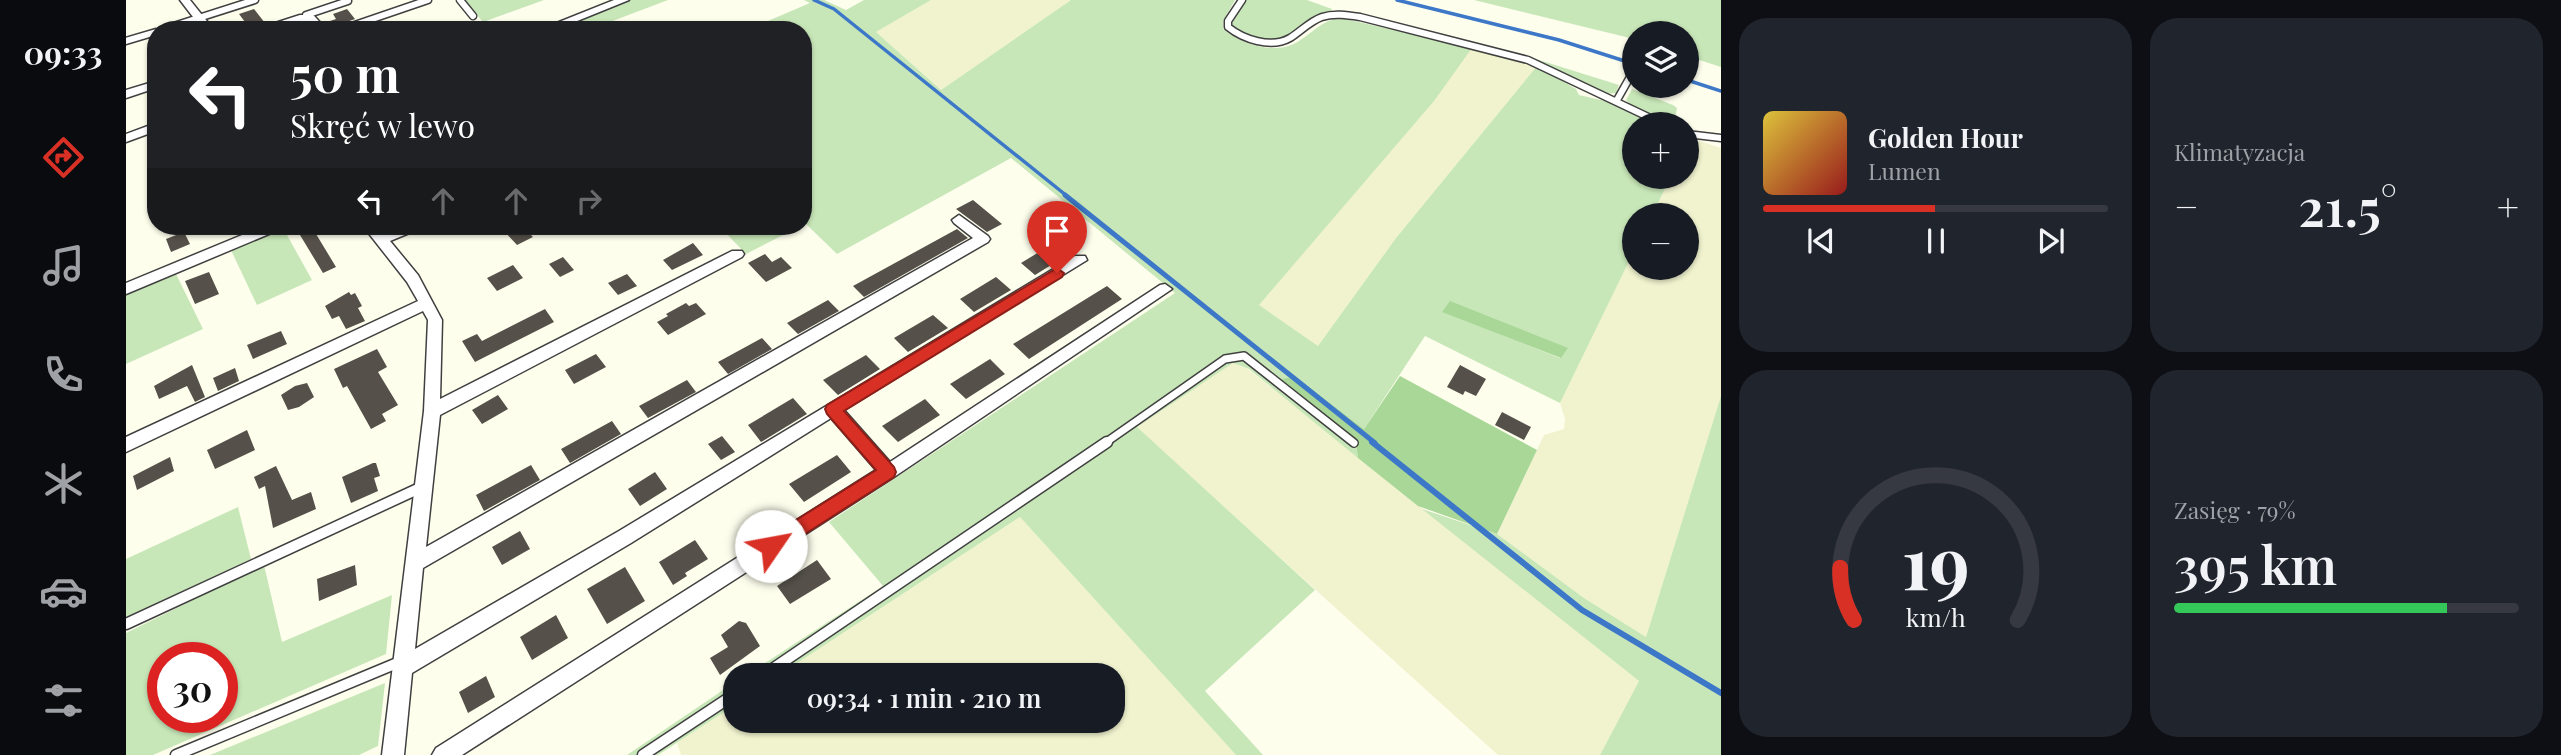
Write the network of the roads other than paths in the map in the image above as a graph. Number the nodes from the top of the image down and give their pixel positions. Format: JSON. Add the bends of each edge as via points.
{"nodes":[{"id":1,"x":185,"y":0,"type":"edge"},
{"id":2,"x":255,"y":0,"type":"edge"},
{"id":3,"x":428,"y":0,"type":"edge"},
{"id":4,"x":460,"y":0,"type":"edge"},
{"id":5,"x":624,"y":0,"type":"edge"},
{"id":6,"x":1242,"y":0,"type":"edge"},
{"id":7,"x":348,"y":1,"type":"edge"},
{"id":8,"x":473,"y":16,"type":"dead end"},
{"id":9,"x":199,"y":18,"type":"junction"},
{"id":10,"x":300,"y":18,"type":"junction"},
{"id":11,"x":190,"y":21,"type":"edge"},
{"id":12,"x":202,"y":21,"type":"edge"},
{"id":13,"x":291,"y":21,"type":"edge"},
{"id":14,"x":315,"y":21,"type":"edge"},
{"id":15,"x":366,"y":21,"type":"edge"},
{"id":16,"x":568,"y":21,"type":"edge"},
{"id":17,"x":147,"y":35,"type":"edge"},
{"id":18,"x":126,"y":41,"type":"edge"},
{"id":19,"x":147,"y":87,"type":"edge"},
{"id":20,"x":1622,"y":92,"type":"edge"},
{"id":21,"x":126,"y":94,"type":"edge"},
{"id":22,"x":1617,"y":100,"type":"junction"},
{"id":23,"x":1640,"y":112,"type":"edge"},
{"id":24,"x":147,"y":130,"type":"edge"},
{"id":25,"x":1699,"y":135,"type":"edge"},
{"id":26,"x":126,"y":138,"type":"edge"},
{"id":27,"x":1721,"y":138,"type":"edge"},
{"id":28,"x":960,"y":220,"type":"dead end"},
{"id":29,"x":254,"y":235,"type":"edge"},
{"id":30,"x":378,"y":235,"type":"edge"},
{"id":31,"x":393,"y":235,"type":"edge"},
{"id":32,"x":382,"y":240,"type":"junction"},
{"id":33,"x":737,"y":254,"type":"dead end"},
{"id":34,"x":1080,"y":260,"type":"dead end"},
{"id":35,"x":126,"y":289,"type":"edge"},
{"id":36,"x":1165,"y":289,"type":"dead end"},
{"id":37,"x":427,"y":303,"type":"junction"},
{"id":38,"x":833,"y":409,"type":"junction"},
{"id":39,"x":432,"y":411,"type":"junction"},
{"id":40,"x":1354,"y":443,"type":"dead end"},
{"id":41,"x":126,"y":445,"type":"edge"},
{"id":42,"x":888,"y":472,"type":"junction"},
{"id":43,"x":422,"y":487,"type":"junction"},
{"id":44,"x":414,"y":564,"type":"junction"},
{"id":45,"x":126,"y":624,"type":"edge"},
{"id":46,"x":404,"y":663,"type":"junction"},
{"id":47,"x":781,"y":663,"type":"edge"},
{"id":48,"x":723,"y":702,"type":"edge"},
{"id":49,"x":176,"y":755,"type":"edge"},
{"id":50,"x":393,"y":755,"type":"edge"},
{"id":51,"x":443,"y":755,"type":"edge"},
{"id":52,"x":643,"y":755,"type":"edge"}],
"edges":[{"from":1,"to":9,"type":"street"},
{"from":2,"to":9,"type":"lane"},
{"from":3,"to":15,"type":"lane"},
{"from":4,"to":8,"type":"lane"},
{"from":5,"to":16,"type":"street"},
{"from":6,"to":22,"type":"lane","via":[[1228,27],[1252,40],[1279,43],[1320,18],[1349,15],[1516,56]]},
{"from":7,"to":10,"type":"lane"},
{"from":9,"to":11,"type":"lane"},
{"from":9,"to":12,"type":"street"},
{"from":10,"to":13,"type":"lane"},
{"from":10,"to":14,"type":"lane"},
{"from":17,"to":18,"type":"lane"},
{"from":19,"to":21,"type":"street"},
{"from":20,"to":22,"type":"lane"},
{"from":22,"to":23,"type":"lane"},
{"from":24,"to":26,"type":"street"},
{"from":25,"to":27,"type":"lane"},
{"from":28,"to":44,"type":"street","via":[[983,239]]},
{"from":29,"to":35,"type":"street"},
{"from":30,"to":32,"type":"street"},
{"from":31,"to":32,"type":"street"},
{"from":32,"to":37,"type":"street"},
{"from":33,"to":39,"type":"street"},
{"from":34,"to":38,"type":"street"},
{"from":36,"to":42,"type":"street"},
{"from":37,"to":39,"type":"street","via":[[435,320]]},
{"from":37,"to":41,"type":"street"},
{"from":38,"to":42,"type":"street"},
{"from":38,"to":46,"type":"street","via":[[625,537]]},
{"from":39,"to":43,"type":"street"},
{"from":40,"to":47,"type":"lane","via":[[1244,356],[1226,359]]},
{"from":42,"to":51,"type":"street"},
{"from":43,"to":44,"type":"street"},
{"from":43,"to":45,"type":"lane"},
{"from":44,"to":46,"type":"street"},
{"from":46,"to":49,"type":"lane"},
{"from":46,"to":50,"type":"street"},
{"from":48,"to":52,"type":"lane"}]}
